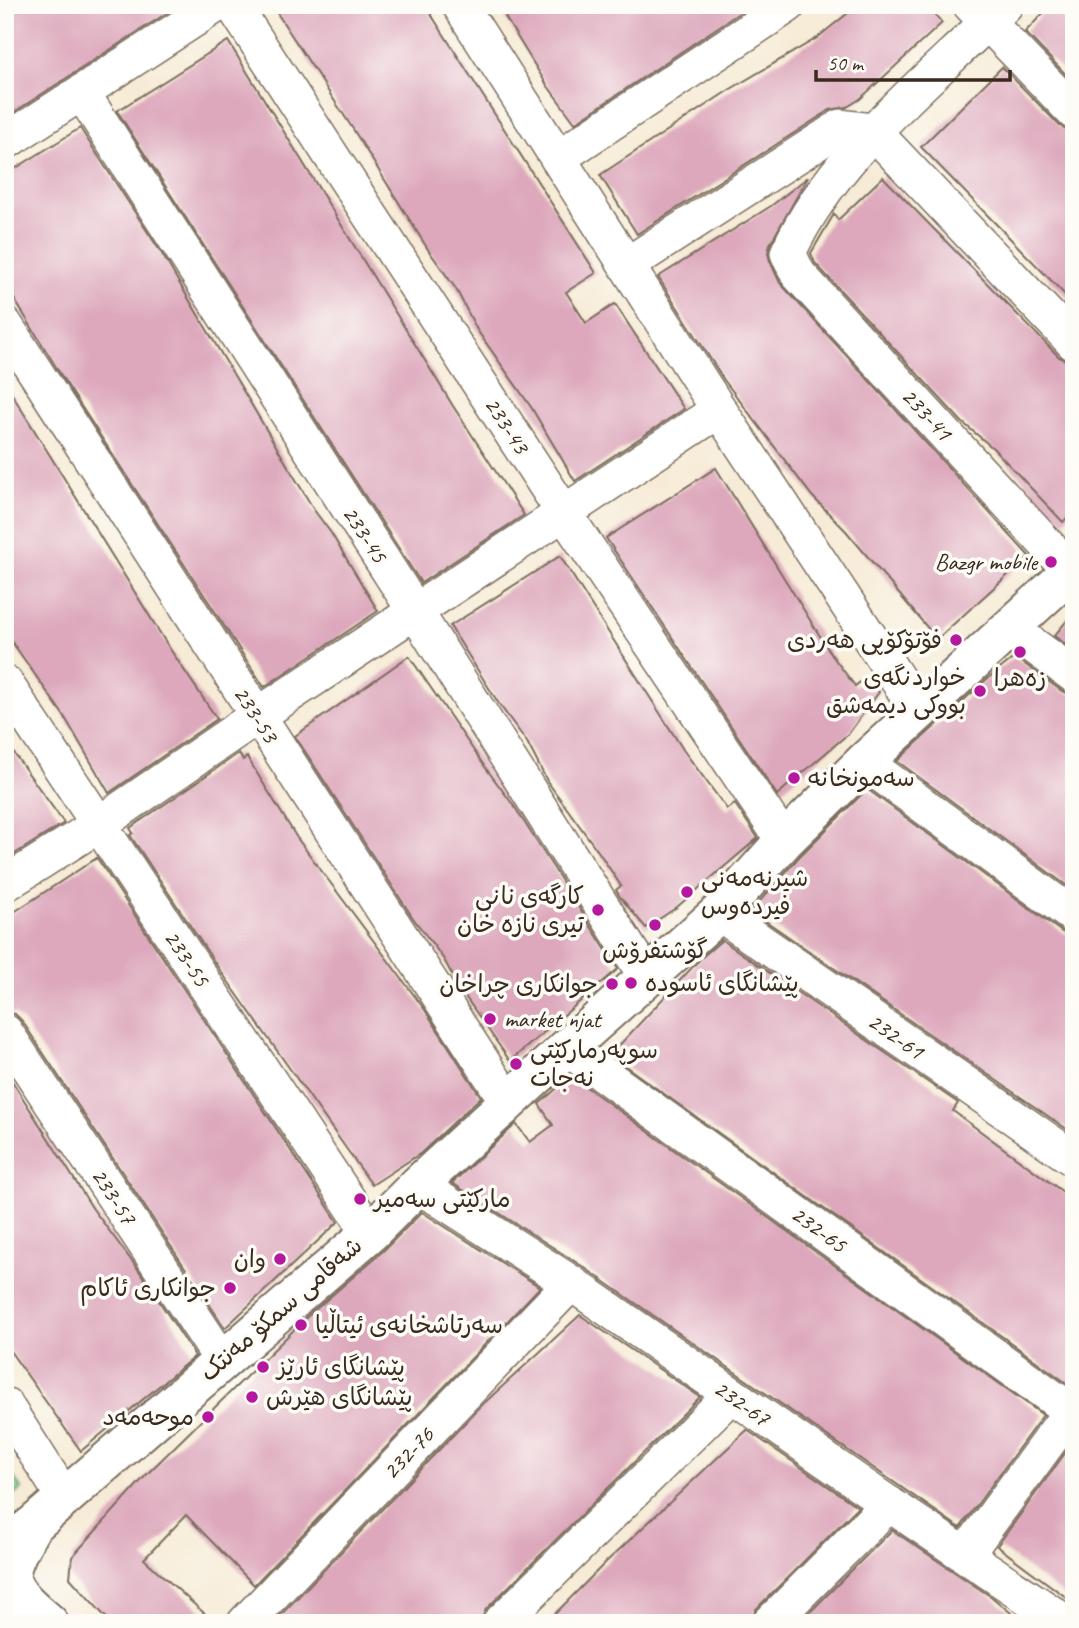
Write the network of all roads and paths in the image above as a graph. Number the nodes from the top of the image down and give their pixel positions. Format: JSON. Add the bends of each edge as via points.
{"nodes":[{"id":1,"x":216,"y":5,"type":"edge"},
{"id":2,"x":233,"y":5,"type":"edge"},
{"id":3,"x":788,"y":5,"type":"edge"},
{"id":4,"x":470,"y":9,"type":"edge"},
{"id":5,"x":988,"y":11,"type":"edge"},
{"id":6,"x":82,"y":93,"type":"junction"},
{"id":7,"x":1074,"y":112,"type":"edge"},
{"id":8,"x":873,"y":131,"type":"junction"},
{"id":9,"x":5,"y":142,"type":"edge"},
{"id":10,"x":558,"y":158,"type":"junction"},
{"id":11,"x":627,"y":265,"type":"junction"},
{"id":12,"x":5,"y":326,"type":"edge"},
{"id":13,"x":1074,"y":343,"type":"edge"},
{"id":14,"x":719,"y":410,"type":"junction"},
{"id":15,"x":564,"y":513,"type":"junction"},
{"id":16,"x":1072,"y":570,"type":"edge"},
{"id":17,"x":415,"y":611,"type":"junction"},
{"id":18,"x":1009,"y":628,"type":"junction"},
{"id":19,"x":1074,"y":675,"type":"edge"},
{"id":20,"x":5,"y":683,"type":"edge"},
{"id":21,"x":919,"y":712,"type":"junction"},
{"id":22,"x":257,"y":716,"type":"junction"},
{"id":23,"x":864,"y":762,"type":"junction"},
{"id":24,"x":98,"y":825,"type":"junction"},
{"id":25,"x":785,"y":841,"type":"junction"},
{"id":26,"x":5,"y":884,"type":"edge"},
{"id":27,"x":719,"y":913,"type":"junction"},
{"id":28,"x":1074,"y":916,"type":"edge"},
{"id":29,"x":646,"y":976,"type":"junction"},
{"id":30,"x":5,"y":1031,"type":"edge"},
{"id":31,"x":567,"y":1048,"type":"junction"},
{"id":32,"x":508,"y":1102,"type":"junction"},
{"id":33,"x":1074,"y":1159,"type":"edge"},
{"id":34,"x":418,"y":1185,"type":"junction"},
{"id":35,"x":370,"y":1233,"type":"junction"},
{"id":36,"x":570,"y":1283,"type":"junction"},
{"id":37,"x":222,"y":1360,"type":"junction"},
{"id":38,"x":731,"y":1395,"type":"junction"},
{"id":39,"x":5,"y":1405,"type":"edge"},
{"id":40,"x":1073,"y":1409,"type":"edge"},
{"id":41,"x":64,"y":1497,"type":"junction"},
{"id":42,"x":889,"y":1504,"type":"junction"},
{"id":43,"x":19,"y":1536,"type":"edge"},
{"id":44,"x":966,"y":1555,"type":"junction"},
{"id":45,"x":1058,"y":1621,"type":"edge"},
{"id":46,"x":49,"y":1623,"type":"edge"},
{"id":47,"x":245,"y":1623,"type":"edge"},
{"id":48,"x":500,"y":1623,"type":"edge"},
{"id":49,"x":770,"y":1623,"type":"edge"}],
"edges":[{"from":1,"to":6,"type":"street"},
{"from":2,"to":15,"type":"street","name":"233-43"},
{"from":3,"to":10,"type":"street"},
{"from":4,"to":10,"type":"street"},
{"from":5,"to":7,"type":"street"},
{"from":5,"to":8,"type":"street"},
{"from":6,"to":9,"type":"street"},
{"from":6,"to":17,"type":"street","name":"233-45"},
{"from":8,"to":11,"type":"street","via":[[841,127]]},
{"from":8,"to":13,"type":"street"},
{"from":8,"to":16,"type":"street","name":"233-41","via":[[821,195],[788,253],[798,274]]},
{"from":10,"to":11,"type":"street"},
{"from":11,"to":14,"type":"street"},
{"from":12,"to":22,"type":"street","name":"233-53"},
{"from":14,"to":15,"type":"street"},
{"from":14,"to":21,"type":"street"},
{"from":15,"to":17,"type":"street"},
{"from":15,"to":25,"type":"street","name":"233-43"},
{"from":16,"to":18,"type":"main road","name":"شەقامی سمکۆ مەنتک"},
{"from":17,"to":22,"type":"street"},
{"from":17,"to":29,"type":"street","name":"233-45"},
{"from":18,"to":19,"type":"street"},
{"from":18,"to":21,"type":"main road","name":"شەقامی سمکۆ مەنتک"},
{"from":20,"to":24,"type":"street","name":"233-55"},
{"from":21,"to":23,"type":"main road","name":"شەقامی سمکۆ مەنتک"},
{"from":22,"to":24,"type":"street"},
{"from":22,"to":32,"type":"street","name":"233-53"},
{"from":23,"to":25,"type":"main road","name":"شەقامی سمکۆ مەنتک"},
{"from":23,"to":28,"type":"street"},
{"from":24,"to":26,"type":"street"},
{"from":24,"to":35,"type":"street","name":"233-55"},
{"from":25,"to":27,"type":"main road","name":"شەقامی سمکۆ مەنتک"},
{"from":27,"to":29,"type":"main road","name":"شەقامی سمکۆ مەنتک"},
{"from":27,"to":33,"type":"street","name":"232-61"},
{"from":29,"to":31,"type":"main road","name":"شەقامی سمکۆ مەنتک"},
{"from":30,"to":37,"type":"street","name":"233-57"},
{"from":31,"to":32,"type":"main road","name":"شەقامی سمکۆ مەنتک"},
{"from":31,"to":40,"type":"street","name":"232-65"},
{"from":32,"to":34,"type":"main road","name":"شەقامی سمکۆ مەنتک"},
{"from":34,"to":35,"type":"main road","name":"شەقامی سمکۆ مەنتک"},
{"from":34,"to":36,"type":"street","name":"232-67"},
{"from":35,"to":37,"type":"main road","name":"شەقامی سمکۆ مەنتک"},
{"from":36,"to":38,"type":"street","name":"232-67"},
{"from":36,"to":47,"type":"street","name":"232-76"},
{"from":37,"to":41,"type":"main road","name":"شەقامی سمکۆ مەنتک"},
{"from":38,"to":42,"type":"street","name":"232-67"},
{"from":38,"to":48,"type":"street"},
{"from":39,"to":41,"type":"street"},
{"from":40,"to":44,"type":"street"},
{"from":41,"to":43,"type":"main road","name":"شەقامی سمکۆ مەنتک"},
{"from":42,"to":44,"type":"street","name":"232-67"},
{"from":42,"to":49,"type":"street"},
{"from":43,"to":46,"type":"main road","name":"شەقامی سمکۆ مەنتک","via":[[11,1580],[21,1598]]},
{"from":44,"to":45,"type":"street","name":"232-67"}]}
